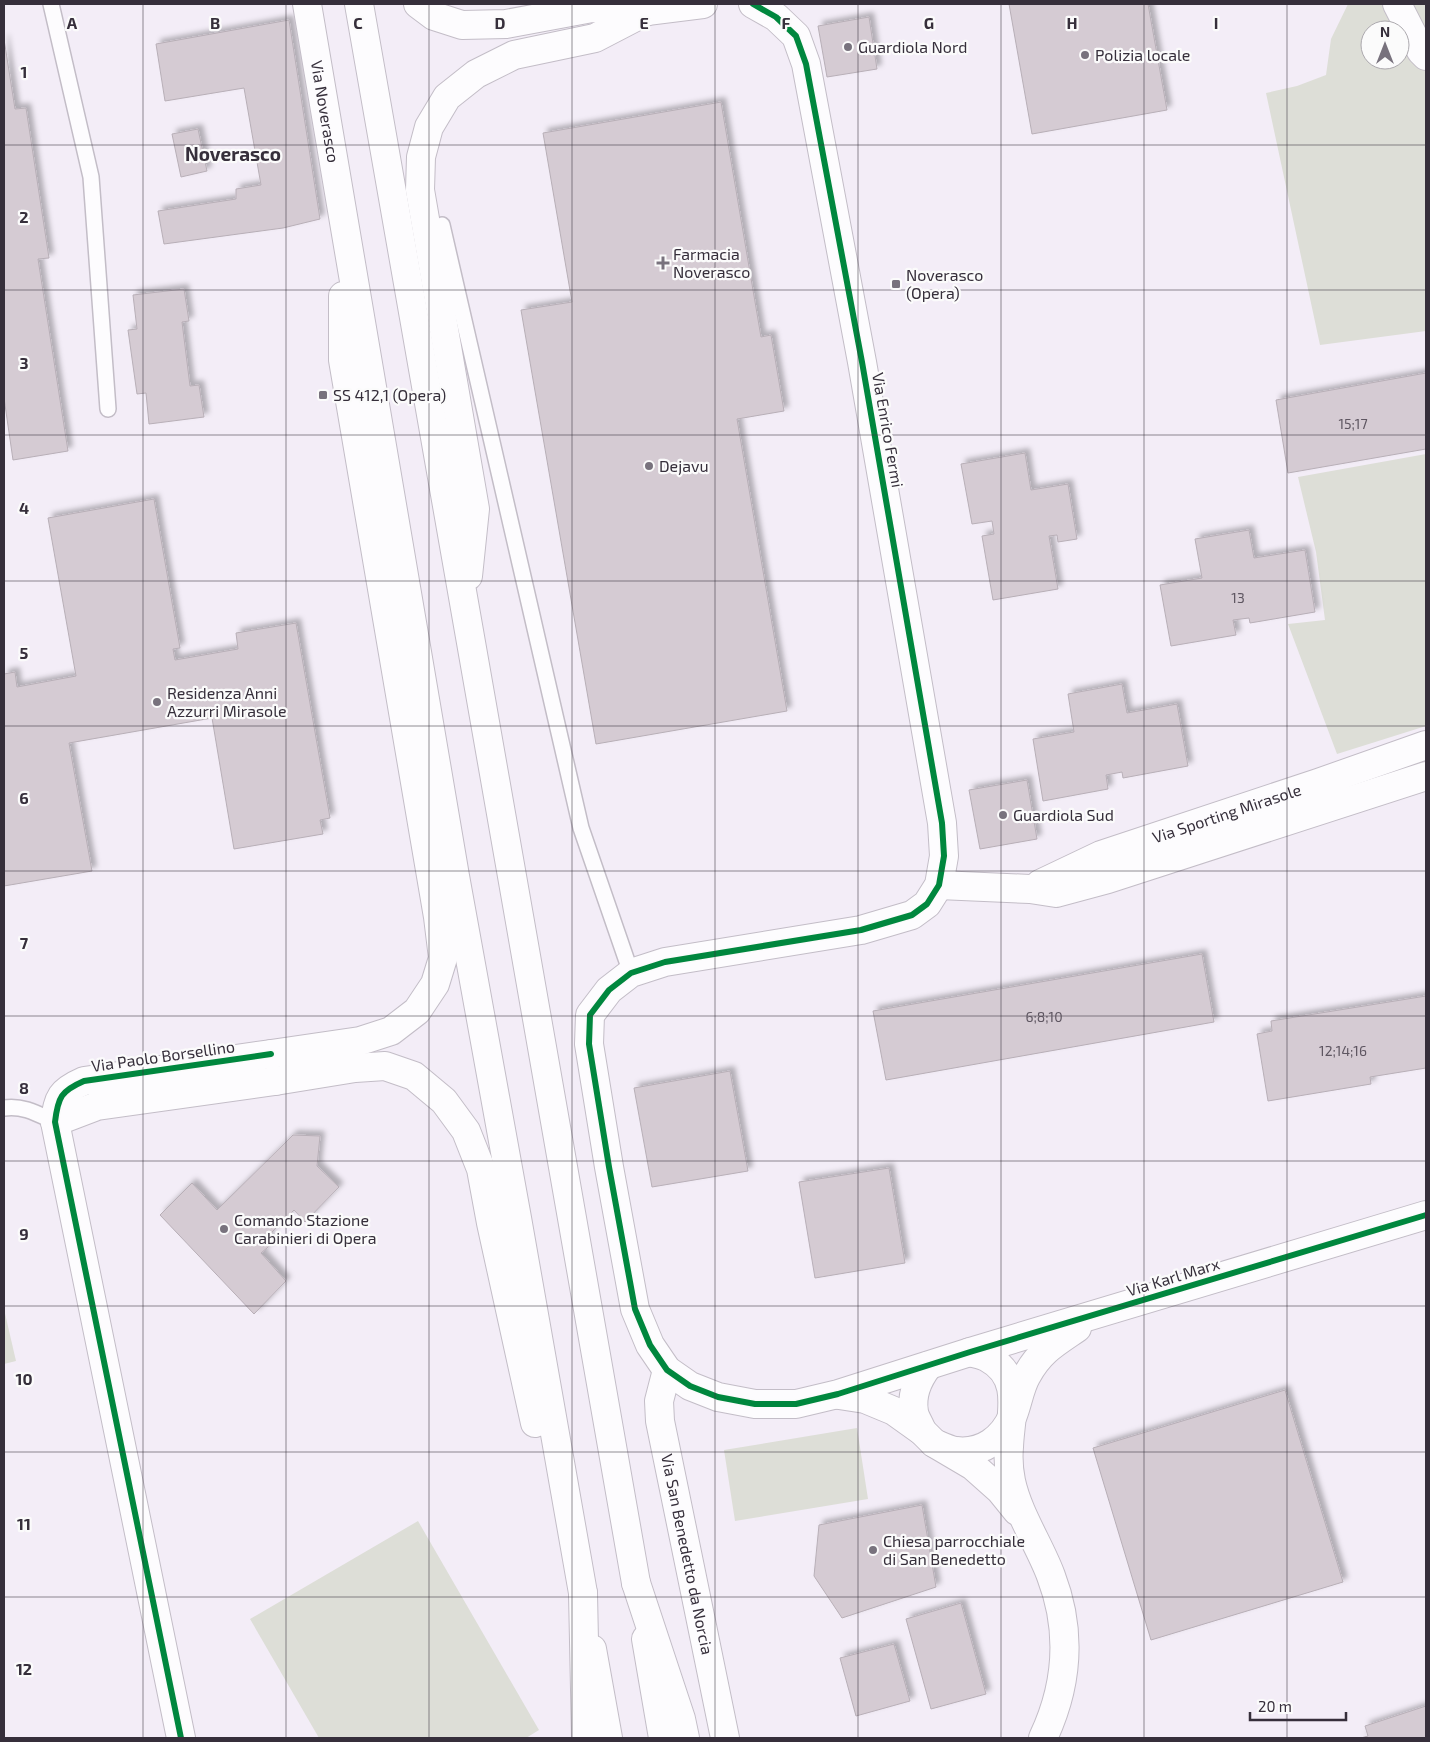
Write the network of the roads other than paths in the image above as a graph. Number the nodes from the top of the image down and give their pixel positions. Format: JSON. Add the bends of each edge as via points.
{"nodes":[{"id":1,"x":50,"y":4,"type":"edge"},
{"id":2,"x":307,"y":4,"type":"edge"},
{"id":3,"x":359,"y":4,"type":"edge"},
{"id":4,"x":418,"y":4,"type":"edge"},
{"id":5,"x":703,"y":4,"type":"edge"},
{"id":6,"x":753,"y":4,"type":"edge"},
{"id":7,"x":1397,"y":4,"type":"edge"},
{"id":8,"x":646,"y":8,"type":"edge"},
{"id":9,"x":1426,"y":56,"type":"edge"},
{"id":10,"x":343,"y":220,"type":"junction"},
{"id":11,"x":442,"y":225,"type":"dead end"},
{"id":12,"x":108,"y":409,"type":"dead end"},
{"id":13,"x":465,"y":607,"type":"junction"},
{"id":14,"x":1426,"y":746,"type":"edge"},
{"id":15,"x":1426,"y":776,"type":"edge"},
{"id":16,"x":940,"y":885,"type":"junction"},
{"id":17,"x":1030,"y":890,"type":"junction"},
{"id":18,"x":631,"y":973,"type":"junction"},
{"id":19,"x":4,"y":1108,"type":"edge"},
{"id":20,"x":55,"y":1122,"type":"junction"},
{"id":21,"x":1426,"y":1216,"type":"edge"},
{"id":22,"x":1097,"y":1315,"type":"junction"},
{"id":23,"x":970,"y":1352,"type":"junction"},
{"id":24,"x":928,"y":1366,"type":"junction"},
{"id":25,"x":667,"y":1370,"type":"junction"},
{"id":26,"x":838,"y":1394,"type":"junction"},
{"id":27,"x":1012,"y":1417,"type":"junction"},
{"id":28,"x":928,"y":1437,"type":"junction"},
{"id":29,"x":1026,"y":1522,"type":"junction"},
{"id":30,"x":636,"y":1583,"type":"junction"},
{"id":31,"x":582,"y":1593,"type":"junction"},
{"id":32,"x":181,"y":1738,"type":"edge"},
{"id":33,"x":586,"y":1738,"type":"edge"},
{"id":34,"x":608,"y":1738,"type":"edge"},
{"id":35,"x":663,"y":1738,"type":"edge"},
{"id":36,"x":685,"y":1738,"type":"edge"},
{"id":37,"x":725,"y":1738,"type":"edge"},
{"id":38,"x":1043,"y":1738,"type":"edge"}],
"edges":[{"from":1,"to":12,"type":"lane","via":[[91,177]]},
{"from":2,"to":10,"type":"main road","name":"Via Noverasco"},
{"from":3,"to":13,"type":"main road"},
{"from":4,"to":8,"type":"main road","via":[[434,16],[462,25],[506,24],[592,8]]},
{"from":5,"to":8,"type":"main road"},
{"from":6,"to":16,"type":"main road","name":"Via Enrico Fermi","via":[[776,17],[796,36],[806,64],[862,362],[942,823],[944,856]]},
{"from":7,"to":9,"type":"main road"},
{"from":8,"to":13,"type":"main road","via":[[596,38],[514,54],[476,74],[447,97],[429,127],[421,157],[420,190],[475,510]]},
{"from":10,"to":20,"type":"main road","name":"Via Paolo Borsellino","via":[[343,360],[433,888],[443,958],[435,984],[417,1011],[391,1031],[360,1041],[84,1081],[68,1088],[57,1103]]},
{"from":10,"to":31,"type":"main road"},
{"from":11,"to":18,"type":"lane","via":[[581,828]]},
{"from":13,"to":30,"type":"main road"},
{"from":14,"to":17,"type":"main road","name":"Via Sporting Mirasole","via":[[1101,854]]},
{"from":15,"to":17,"type":"main road","name":"Via Sporting Mirasole","via":[[1108,879],[1056,893]]},
{"from":16,"to":17,"type":"main road","name":"Via Sporting Mirasole"},
{"from":16,"to":18,"type":"main road","name":"Via Karl Marx","via":[[927,904],[912,915],[889,923],[665,962]]},
{"from":18,"to":25,"type":"main road","name":"Via Karl Marx","via":[[609,990],[590,1016],[589,1044],[635,1309],[650,1346]]},
{"from":19,"to":20,"type":"lane","via":[[26,1109]]},
{"from":20,"to":31,"type":"main road","via":[[97,1106],[385,1066],[414,1076],[444,1100],[466,1131],[480,1169],[545,1465]]},
{"from":20,"to":32,"type":"main road"},
{"from":21,"to":22,"type":"main road","name":"Via Karl Marx"},
{"from":22,"to":23,"type":"main road","name":"Via Karl Marx"},
{"from":22,"to":27,"type":"main road","via":[[1046,1348],[1027,1376]]},
{"from":23,"to":24,"type":"main road","name":"Via Karl Marx"},
{"from":23,"to":27,"type":"main road","via":[[989,1358],[1009,1379],[1013,1392]]},
{"from":24,"to":26,"type":"main road","name":"Via Karl Marx"},
{"from":24,"to":28,"type":"main road","via":[[915,1388],[914,1411]]},
{"from":25,"to":26,"type":"main road","name":"Via Karl Marx","via":[[690,1386],[718,1397],[755,1404],[796,1404]]},
{"from":25,"to":37,"type":"main road","name":"Via San Benedetto da Norcia","via":[[659,1401],[660,1421]]},
{"from":26,"to":28,"type":"main road","via":[[865,1399],[894,1411]]},
{"from":27,"to":28,"type":"main road","via":[[1003,1434],[989,1445],[973,1451],[954,1451]]},
{"from":27,"to":29,"type":"main road","via":[[1008,1449],[1012,1482]]},
{"from":28,"to":29,"type":"main road","via":[[973,1466],[1000,1490]]},
{"from":29,"to":38,"type":"main road","via":[[1051,1576],[1065,1625],[1065,1664],[1053,1716]]},
{"from":30,"to":35,"type":"main road"},
{"from":30,"to":36,"type":"main road"},
{"from":31,"to":33,"type":"main road"},
{"from":31,"to":34,"type":"main road"}]}
